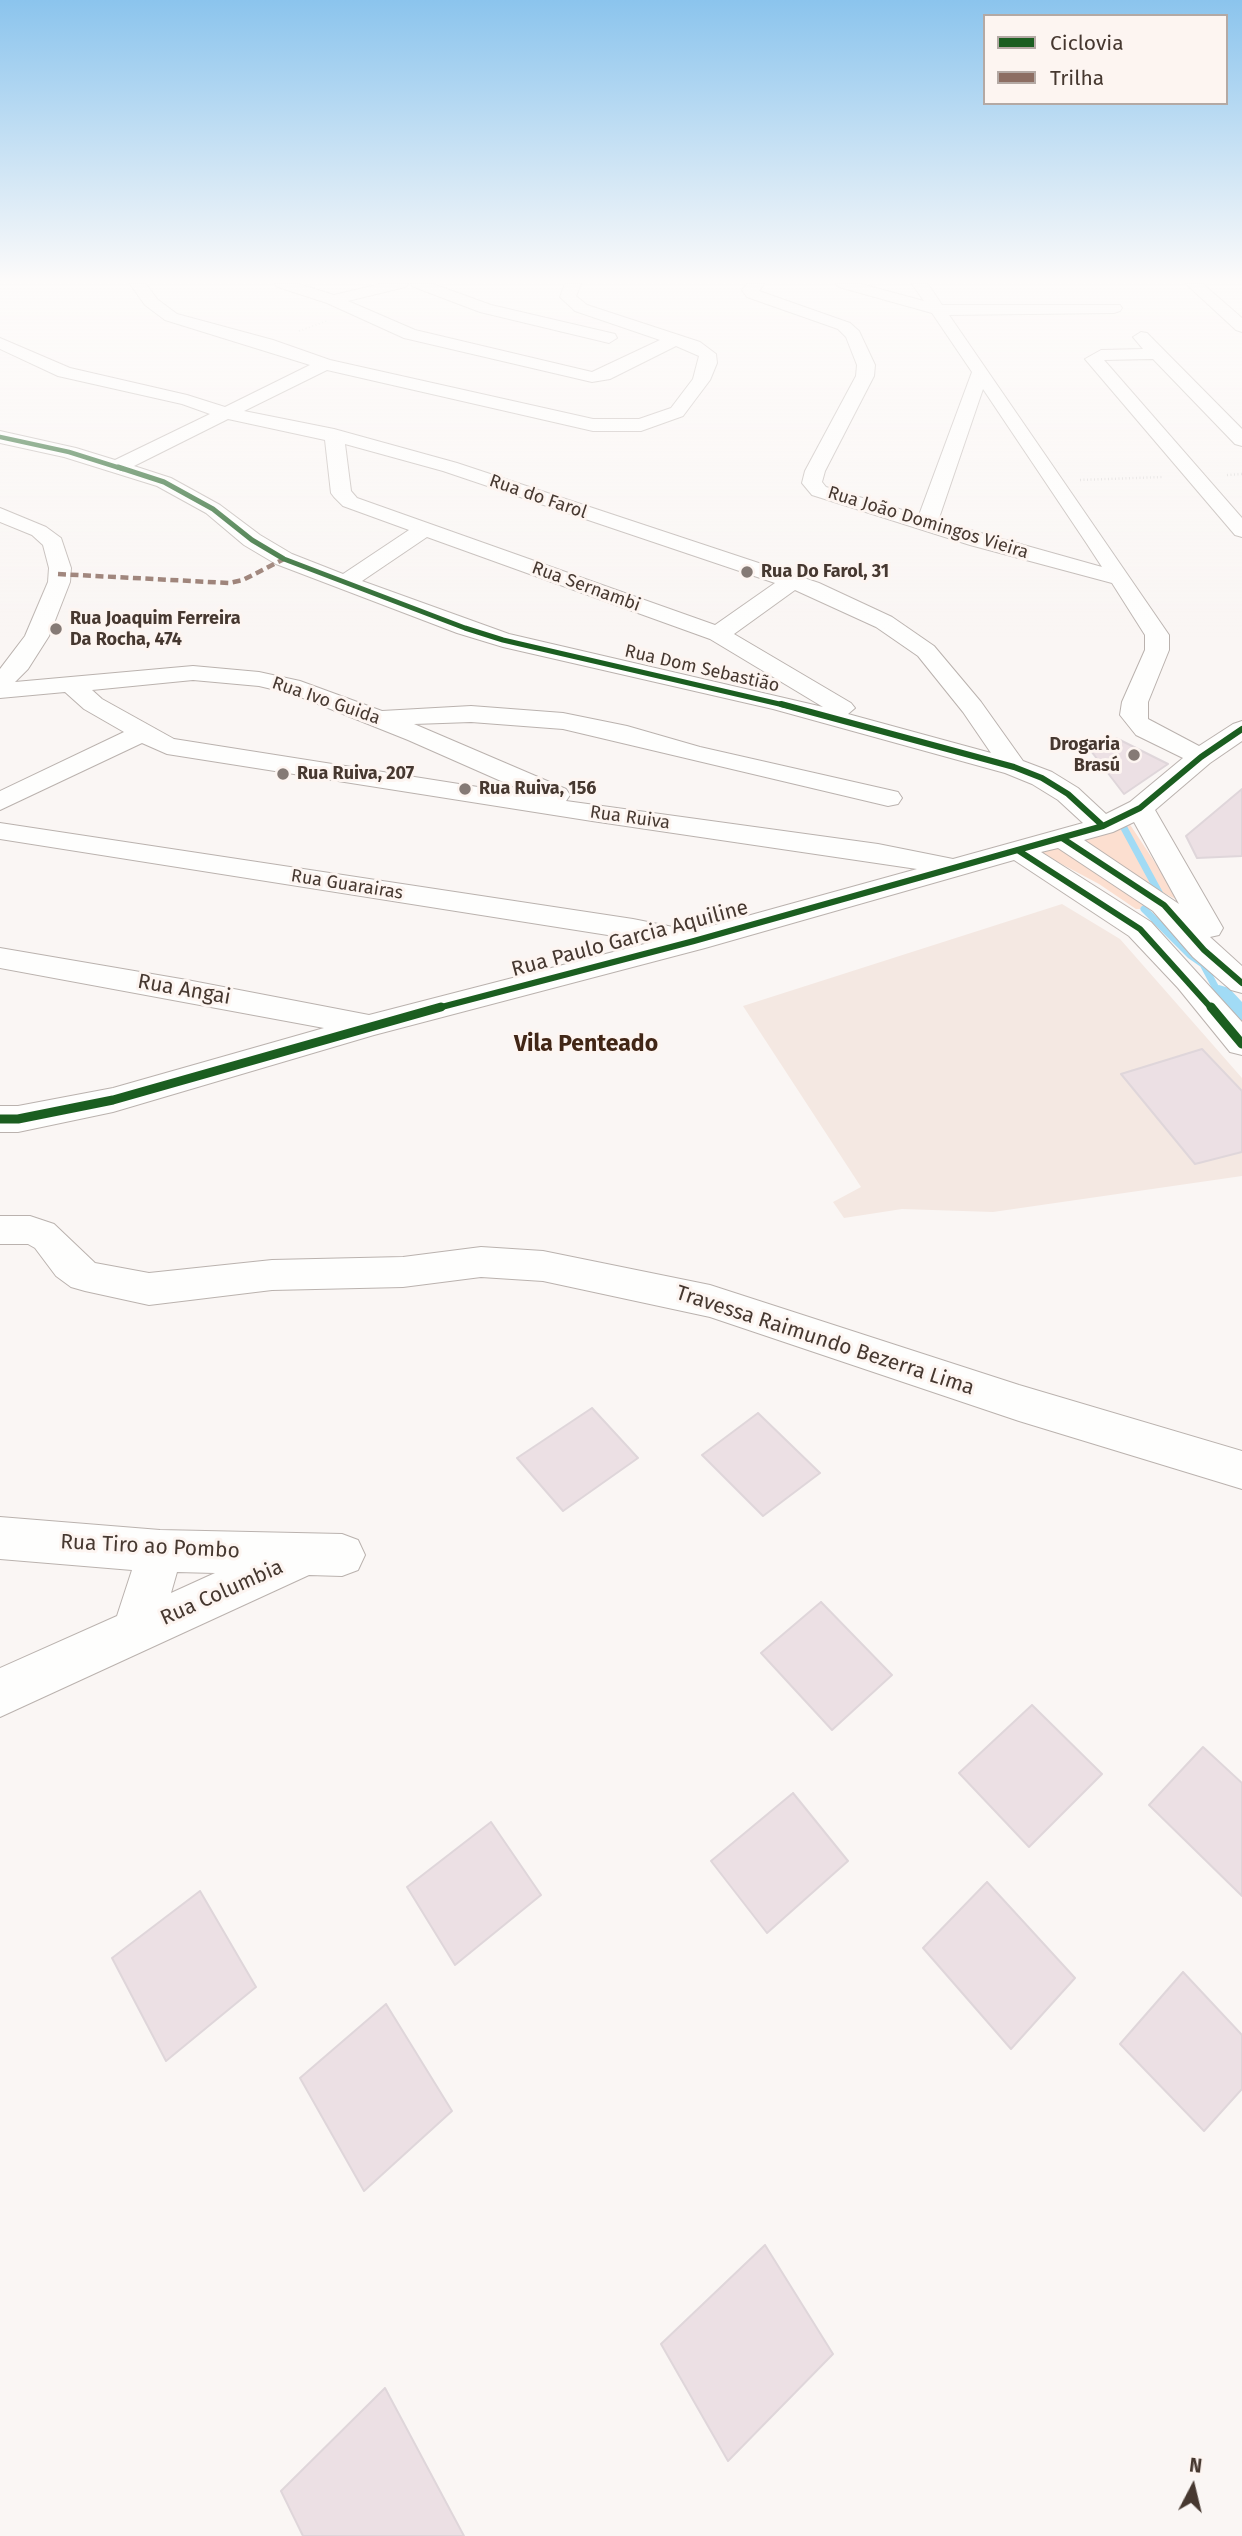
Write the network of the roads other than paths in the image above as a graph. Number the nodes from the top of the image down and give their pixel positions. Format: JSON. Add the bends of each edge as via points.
{"nodes":[{"id":1,"x":194,"y":402,"type":"edge"},
{"id":2,"x":248,"y":402,"type":"edge"},
{"id":3,"x":491,"y":402,"type":"edge"},
{"id":4,"x":685,"y":402,"type":"edge"},
{"id":5,"x":851,"y":402,"type":"edge"},
{"id":6,"x":970,"y":402,"type":"edge"},
{"id":7,"x":1000,"y":402,"type":"edge"},
{"id":8,"x":1131,"y":402,"type":"edge"},
{"id":9,"x":1205,"y":402,"type":"edge"},
{"id":10,"x":226,"y":413,"type":"junction"},
{"id":11,"x":334,"y":435,"type":"junction"},
{"id":12,"x":0,"y":437,"type":"edge"},
{"id":13,"x":1242,"y":440,"type":"edge"},
{"id":14,"x":119,"y":466,"type":"junction"},
{"id":15,"x":0,"y":514,"type":"edge"},
{"id":16,"x":926,"y":524,"type":"junction"},
{"id":17,"x":425,"y":529,"type":"junction"},
{"id":18,"x":1242,"y":531,"type":"edge"},
{"id":19,"x":1119,"y":579,"type":"junction"},
{"id":20,"x":346,"y":582,"type":"junction"},
{"id":21,"x":792,"y":582,"type":"junction"},
{"id":22,"x":718,"y":634,"type":"junction"},
{"id":23,"x":0,"y":683,"type":"edge"},
{"id":24,"x":72,"y":685,"type":"junction"},
{"id":25,"x":0,"y":691,"type":"edge"},
{"id":26,"x":370,"y":716,"type":"junction"},
{"id":27,"x":874,"y":728,"type":"junction"},
{"id":28,"x":1242,"y":729,"type":"edge"},
{"id":29,"x":142,"y":733,"type":"junction"},
{"id":30,"x":1201,"y":757,"type":"junction"},
{"id":31,"x":1014,"y":767,"type":"junction"},
{"id":32,"x":888,"y":797,"type":"dead end"},
{"id":33,"x":0,"y":802,"type":"edge"},
{"id":34,"x":1140,"y":808,"type":"junction"},
{"id":35,"x":592,"y":813,"type":"junction"},
{"id":36,"x":1103,"y":826,"type":"junction"},
{"id":37,"x":0,"y":831,"type":"edge"},
{"id":38,"x":1062,"y":838,"type":"junction"},
{"id":39,"x":1019,"y":851,"type":"junction"},
{"id":40,"x":956,"y":868,"type":"junction"},
{"id":41,"x":694,"y":941,"type":"junction"},
{"id":42,"x":0,"y":958,"type":"edge"},
{"id":43,"x":1242,"y":981,"type":"edge"},
{"id":44,"x":368,"y":1026,"type":"junction"},
{"id":45,"x":1242,"y":1044,"type":"edge"},
{"id":46,"x":0,"y":1119,"type":"edge"},
{"id":47,"x":0,"y":1230,"type":"edge"},
{"id":48,"x":1242,"y":1470,"type":"edge"},
{"id":49,"x":0,"y":1538,"type":"edge"},
{"id":50,"x":160,"y":1550,"type":"junction"},
{"id":51,"x":325,"y":1554,"type":"joint"},
{"id":52,"x":136,"y":1632,"type":"junction"},
{"id":53,"x":0,"y":1693,"type":"edge"}],
"edges":[{"from":1,"to":10,"type":"street","name":"Rua do Farol"},
{"from":2,"to":10,"type":"street"},
{"from":3,"to":4,"type":"street","via":[[580,423],[625,427],[670,417]]},
{"from":5,"to":16,"type":"street","name":"Rua João Domingos Vieira","via":[[815,471],[814,486],[831,496]]},
{"from":6,"to":16,"type":"street"},
{"from":7,"to":19,"type":"street"},
{"from":8,"to":18,"type":"street"},
{"from":9,"to":13,"type":"street"},
{"from":10,"to":11,"type":"street","name":"Rua do Farol"},
{"from":10,"to":14,"type":"street"},
{"from":11,"to":17,"type":"street","name":"Rua Sernambi","via":[[344,497]]},
{"from":11,"to":21,"type":"street","name":"Rua do Farol","via":[[450,467]]},
{"from":12,"to":14,"type":"street","name":"Rua Dom Sebastião"},
{"from":14,"to":20,"type":"street","name":"Rua Dom Sebastião","via":[[188,494],[284,559]]},
{"from":15,"to":23,"type":"street","via":[[39,531],[53,543],[60,568],[59,582],[37,636]]},
{"from":16,"to":19,"type":"street","name":"Rua João Domingos Vieira"},
{"from":17,"to":20,"type":"street"},
{"from":17,"to":22,"type":"street","name":"Rua Sernambi"},
{"from":19,"to":30,"type":"street","via":[[1157,635],[1157,650],[1133,715],[1145,730]]},
{"from":20,"to":27,"type":"street","name":"Rua Dom Sebastião","via":[[503,640]]},
{"from":21,"to":22,"type":"street"},
{"from":21,"to":31,"type":"street","name":"Rua do Farol","via":[[884,622],[926,652]]},
{"from":22,"to":27,"type":"street","name":"Rua Sernambi"},
{"from":24,"to":25,"type":"street","name":"Rua Ivo Guida"},
{"from":24,"to":26,"type":"street","name":"Rua Ivo Guida","via":[[193,673],[223,675],[300,688]]},
{"from":24,"to":29,"type":"street","name":"Rua Ruiva","via":[[93,704]]},
{"from":26,"to":32,"type":"street","via":[[471,714],[563,721]]},
{"from":26,"to":35,"type":"street","name":"Rua Ivo Guida"},
{"from":27,"to":31,"type":"street","name":"Rua Dom Sebastião"},
{"from":28,"to":30,"type":"street","name":"Rua Paulo Garcia Aquiline"},
{"from":29,"to":33,"type":"street"},
{"from":29,"to":35,"type":"street","name":"Rua Ruiva","via":[[167,746]]},
{"from":30,"to":34,"type":"street","name":"Rua Paulo Garcia Aquiline"},
{"from":31,"to":36,"type":"street","name":"Rua Dom Sebastião","via":[[1068,794]]},
{"from":34,"to":36,"type":"street","name":"Rua Paulo Garcia Aquiline"},
{"from":34,"to":43,"type":"street"},
{"from":35,"to":40,"type":"street","name":"Rua Ruiva"},
{"from":36,"to":38,"type":"street","name":"Rua Paulo Garcia Aquiline"},
{"from":37,"to":41,"type":"street","name":"Rua Guarairas"},
{"from":38,"to":39,"type":"street","name":"Rua Paulo Garcia Aquiline"},
{"from":38,"to":43,"type":"street","via":[[1164,905],[1204,950]]},
{"from":39,"to":40,"type":"street","name":"Rua Paulo Garcia Aquiline"},
{"from":39,"to":45,"type":"street","via":[[1140,929]]},
{"from":40,"to":41,"type":"street","name":"Rua Paulo Garcia Aquiline"},
{"from":41,"to":44,"type":"street","name":"Rua Paulo Garcia Aquiline"},
{"from":42,"to":44,"type":"street","name":"Rua Angai"},
{"from":44,"to":46,"type":"street","name":"Rua Paulo Garcia Aquiline","via":[[113,1100]]},
{"from":47,"to":48,"type":"street","name":"Travessa Raimundo Bezerra Lima","via":[[41,1234],[85,1276],[149,1289],[272,1275],[403,1272],[481,1262],[583,1273],[710,1301],[1006,1399]]},
{"from":49,"to":50,"type":"street","name":"Rua Tiro ao Pombo"},
{"from":50,"to":51,"type":"street","name":"Rua Tiro ao Pombo"},
{"from":50,"to":52,"type":"street","name":"Rua Columbia"},
{"from":51,"to":52,"type":"street","name":"Rua Columbia"},
{"from":52,"to":53,"type":"street","name":"Rua Columbia"}]}
